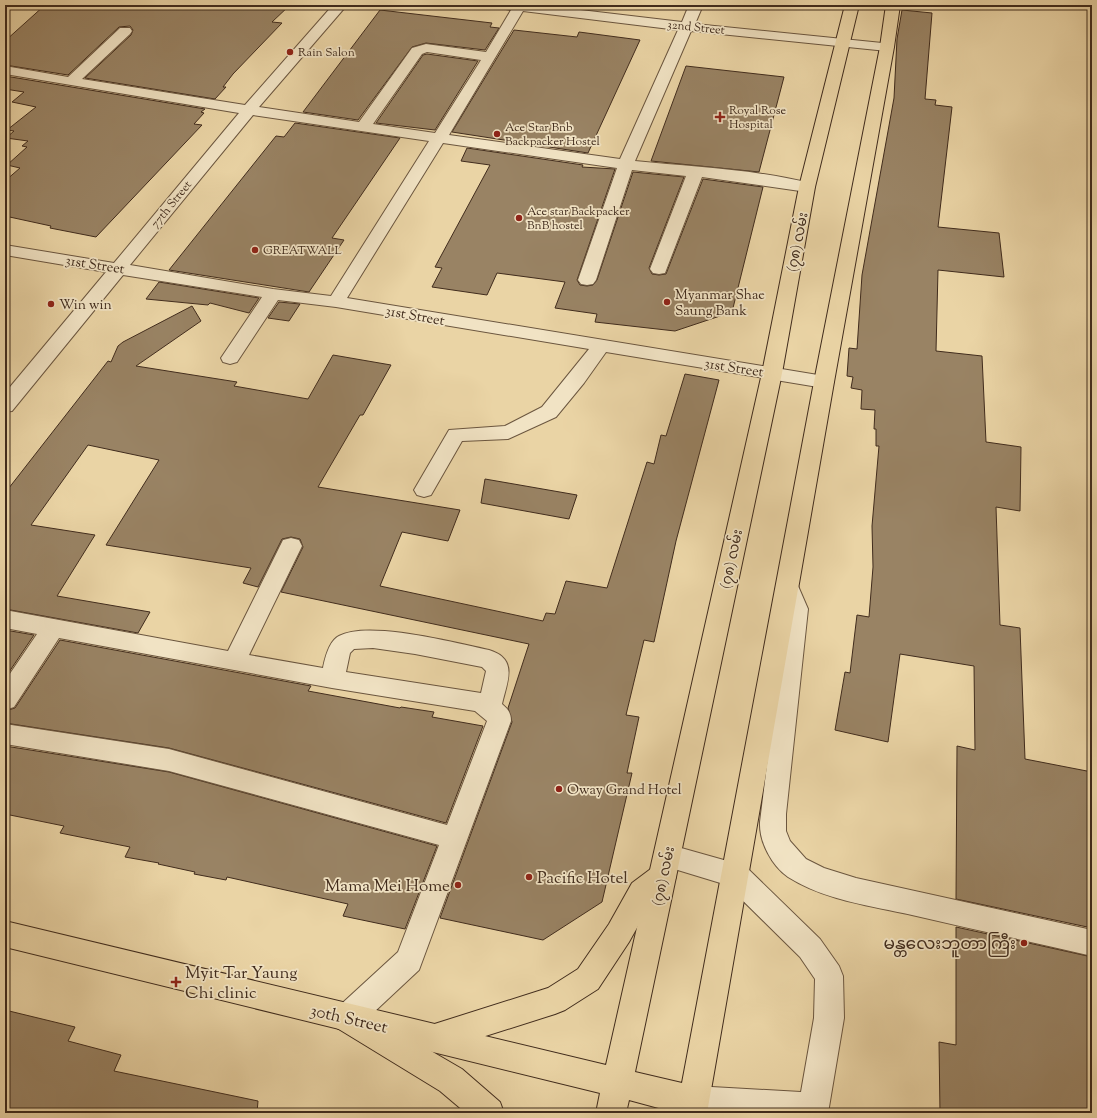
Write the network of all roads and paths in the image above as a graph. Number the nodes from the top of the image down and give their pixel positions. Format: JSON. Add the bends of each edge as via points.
{"nodes":[{"id":1,"x":340,"y":5,"type":"edge"},
{"id":2,"x":696,"y":5,"type":"edge"},
{"id":3,"x":852,"y":5,"type":"edge"},
{"id":4,"x":893,"y":5,"type":"edge"},
{"id":5,"x":512,"y":6,"type":"edge"},
{"id":6,"x":585,"y":10,"type":"edge"},
{"id":7,"x":688,"y":27,"type":"junction"},
{"id":8,"x":124,"y":31,"type":"dead end"},
{"id":9,"x":843,"y":42,"type":"junction"},
{"id":10,"x":887,"y":47,"type":"junction"},
{"id":11,"x":490,"y":57,"type":"junction"},
{"id":12,"x":5,"y":70,"type":"edge"},
{"id":13,"x":71,"y":82,"type":"junction"},
{"id":14,"x":250,"y":109,"type":"junction"},
{"id":15,"x":363,"y":127,"type":"junction"},
{"id":16,"x":438,"y":138,"type":"junction"},
{"id":17,"x":626,"y":164,"type":"junction"},
{"id":18,"x":696,"y":171,"type":"junction"},
{"id":19,"x":807,"y":187,"type":"junction"},
{"id":20,"x":5,"y":250,"type":"edge"},
{"id":21,"x":120,"y":268,"type":"junction"},
{"id":22,"x":659,"y":269,"type":"dead end"},
{"id":23,"x":587,"y":280,"type":"dead end"},
{"id":24,"x":273,"y":294,"type":"junction"},
{"id":25,"x":336,"y":302,"type":"junction"},
{"id":26,"x":601,"y":346,"type":"junction"},
{"id":27,"x":230,"y":358,"type":"dead end"},
{"id":28,"x":772,"y":373,"type":"junction"},
{"id":29,"x":824,"y":382,"type":"junction"},
{"id":30,"x":5,"y":406,"type":"edge"},
{"id":31,"x":424,"y":490,"type":"dead end"},
{"id":32,"x":291,"y":546,"type":"dead end"},
{"id":33,"x":788,"y":585,"type":"junction"},
{"id":34,"x":5,"y":619,"type":"edge"},
{"id":35,"x":54,"y":628,"type":"junction"},
{"id":36,"x":235,"y":660,"type":"junction"},
{"id":37,"x":332,"y":678,"type":"junction"},
{"id":38,"x":5,"y":700,"type":"edge"},
{"id":39,"x":489,"y":708,"type":"junction"},
{"id":40,"x":5,"y":734,"type":"edge"},
{"id":41,"x":454,"y":838,"type":"junction"},
{"id":42,"x":664,"y":867,"type":"junction"},
{"id":43,"x":735,"y":875,"type":"junction"},
{"id":44,"x":5,"y":934,"type":"edge"},
{"id":45,"x":1092,"y":943,"type":"edge"},
{"id":46,"x":347,"y":1018,"type":"junction"},
{"id":47,"x":435,"y":1037,"type":"junction"},
{"id":48,"x":618,"y":1083,"type":"junction"},
{"id":49,"x":693,"y":1107,"type":"edge"},
{"id":50,"x":813,"y":1111,"type":"edge"},
{"id":51,"x":489,"y":1113,"type":"edge"},
{"id":52,"x":611,"y":1113,"type":"edge"}],
"edges":[{"from":1,"to":14,"type":"street","name":"77th Street"},
{"from":2,"to":7,"type":"street"},
{"from":3,"to":9,"type":"main road","name":"(၇၈) လမ်း"},
{"from":4,"to":10,"type":"main road"},
{"from":5,"to":6,"type":"street","name":"32nd Street"},
{"from":5,"to":11,"type":"street"},
{"from":6,"to":7,"type":"street","name":"32nd Street"},
{"from":7,"to":9,"type":"street","name":"32nd Street"},
{"from":7,"to":17,"type":"street"},
{"from":8,"to":13,"type":"street"},
{"from":9,"to":10,"type":"street","name":"32nd Street"},
{"from":9,"to":19,"type":"main road","name":"(၇၈) လမ်း"},
{"from":10,"to":29,"type":"main road"},
{"from":11,"to":15,"type":"street","via":[[426,48],[417,51]]},
{"from":11,"to":16,"type":"street"},
{"from":12,"to":13,"type":"street"},
{"from":13,"to":14,"type":"street"},
{"from":14,"to":15,"type":"street"},
{"from":14,"to":21,"type":"street","name":"77th Street"},
{"from":15,"to":16,"type":"street"},
{"from":16,"to":17,"type":"street"},
{"from":16,"to":25,"type":"street"},
{"from":17,"to":18,"type":"street"},
{"from":17,"to":23,"type":"street"},
{"from":18,"to":19,"type":"street"},
{"from":18,"to":22,"type":"street"},
{"from":19,"to":28,"type":"main road","name":"(၇၈) လမ်း"},
{"from":20,"to":21,"type":"street","name":"31st Street"},
{"from":21,"to":24,"type":"street","name":"31st Street"},
{"from":21,"to":30,"type":"street","name":"77th Street"},
{"from":24,"to":25,"type":"street","name":"31st Street"},
{"from":24,"to":27,"type":"street"},
{"from":25,"to":26,"type":"street","name":"31st Street"},
{"from":26,"to":28,"type":"street","name":"31st Street"},
{"from":26,"to":31,"type":"street","via":[[549,412],[508,432],[456,435]]},
{"from":28,"to":29,"type":"street","name":"31st Street"},
{"from":28,"to":42,"type":"main road","name":"(၇၈) လမ်း"},
{"from":29,"to":33,"type":"main road"},
{"from":32,"to":36,"type":"street"},
{"from":33,"to":43,"type":"main road"},
{"from":33,"to":45,"type":"street","via":[[797,609],[773,814],[774,835],[781,850],[794,867],[820,879],[856,890]]},
{"from":34,"to":35,"type":"street"},
{"from":35,"to":36,"type":"street"},
{"from":35,"to":38,"type":"street"},
{"from":36,"to":37,"type":"street"},
{"from":37,"to":39,"type":"street","via":[[476,701]]},
{"from":37,"to":39,"type":"street","via":[[340,650],[347,642],[360,639],[400,643],[489,659],[498,671]]},
{"from":39,"to":41,"type":"street","via":[[499,716],[499,721]]},
{"from":40,"to":41,"type":"street","via":[[169,760]]},
{"from":41,"to":46,"type":"street","via":[[408,961]]},
{"from":42,"to":43,"type":"street"},
{"from":42,"to":47,"type":"main road","via":[[642,892],[588,980],[554,1000]]},
{"from":42,"to":48,"type":"main road","name":"(၇၈) လမ်း"},
{"from":43,"to":49,"type":"main road"},
{"from":43,"to":50,"type":"street","via":[[810,948],[829,976],[828,1018]]},
{"from":44,"to":46,"type":"main road","name":"30th Street"},
{"from":46,"to":47,"type":"main road","name":"30th Street"},
{"from":46,"to":51,"type":"main road","via":[[451,1080]]},
{"from":47,"to":48,"type":"main road","name":"30th Street"},
{"from":48,"to":49,"type":"main road","name":"30th Street"},
{"from":48,"to":52,"type":"main road","name":"(၇၈) လမ်း"},
{"from":49,"to":50,"type":"street"}]}
